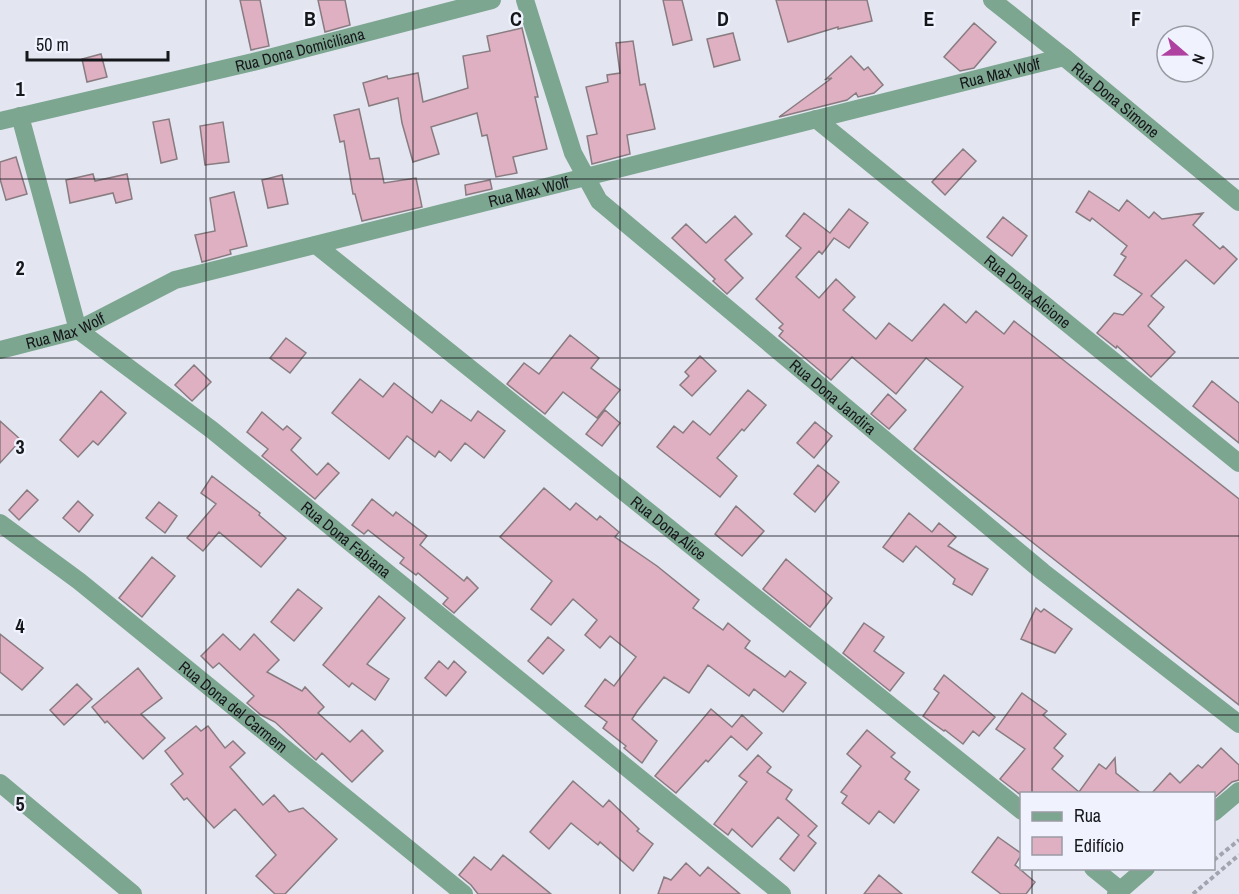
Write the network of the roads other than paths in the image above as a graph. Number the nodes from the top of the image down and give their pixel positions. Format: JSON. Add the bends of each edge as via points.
{"nodes":[{"id":1,"x":492,"y":0,"type":"edge"},
{"id":2,"x":525,"y":0,"type":"edge"},
{"id":3,"x":992,"y":0,"type":"edge"},
{"id":4,"x":1064,"y":57,"type":"junction"},
{"id":5,"x":20,"y":116,"type":"junction"},
{"id":6,"x":816,"y":119,"type":"junction"},
{"id":7,"x":0,"y":121,"type":"edge"},
{"id":8,"x":584,"y":177,"type":"junction"},
{"id":9,"x":1239,"y":202,"type":"edge"},
{"id":10,"x":316,"y":245,"type":"junction"},
{"id":11,"x":78,"y":330,"type":"junction"},
{"id":12,"x":0,"y":350,"type":"edge"},
{"id":13,"x":1239,"y":463,"type":"edge"},
{"id":14,"x":0,"y":523,"type":"edge"},
{"id":15,"x":1239,"y":724,"type":"edge"},
{"id":16,"x":0,"y":783,"type":"edge"},
{"id":17,"x":1239,"y":791,"type":"edge"},
{"id":18,"x":1020,"y":809,"type":"edge"},
{"id":19,"x":1215,"y":811,"type":"edge"},
{"id":20,"x":1095,"y":870,"type":"edge"},
{"id":21,"x":1144,"y":870,"type":"edge"},
{"id":22,"x":1118,"y":892,"type":"edge"},
{"id":23,"x":134,"y":894,"type":"edge"},
{"id":24,"x":465,"y":894,"type":"edge"},
{"id":25,"x":782,"y":894,"type":"edge"}],
"edges":[{"from":1,"to":5,"type":"street","name":"Rua Dona Domiciliana","via":[[253,62]]},
{"from":2,"to":8,"type":"street","name":"Rua Dona Jandira"},
{"from":3,"to":4,"type":"street","name":"Rua Dona Simone"},
{"from":4,"to":6,"type":"street","name":"Rua Max Wolf"},
{"from":4,"to":9,"type":"street","name":"Rua Dona Simone"},
{"from":5,"to":7,"type":"street","name":"Rua Dona Domiciliana"},
{"from":5,"to":11,"type":"street"},
{"from":6,"to":8,"type":"street","name":"Rua Max Wolf"},
{"from":6,"to":13,"type":"street","name":"Rua Dona Alcione"},
{"from":8,"to":10,"type":"street","name":"Rua Max Wolf"},
{"from":8,"to":15,"type":"street","name":"Rua Dona Jandira","via":[[599,201],[617,217],[1043,572]]},
{"from":10,"to":11,"type":"street","name":"Rua Max Wolf","via":[[175,280]]},
{"from":10,"to":18,"type":"street","name":"Rua Dona Alice"},
{"from":11,"to":12,"type":"street","name":"Rua Max Wolf"},
{"from":11,"to":25,"type":"street","name":"Rua Dona Fabiana","via":[[212,430]]},
{"from":14,"to":24,"type":"street","name":"Rua Dona del Carmem","via":[[79,581]]},
{"from":16,"to":23,"type":"street"},
{"from":17,"to":19,"type":"street"},
{"from":20,"to":22,"type":"street"},
{"from":21,"to":22,"type":"street"}]}
